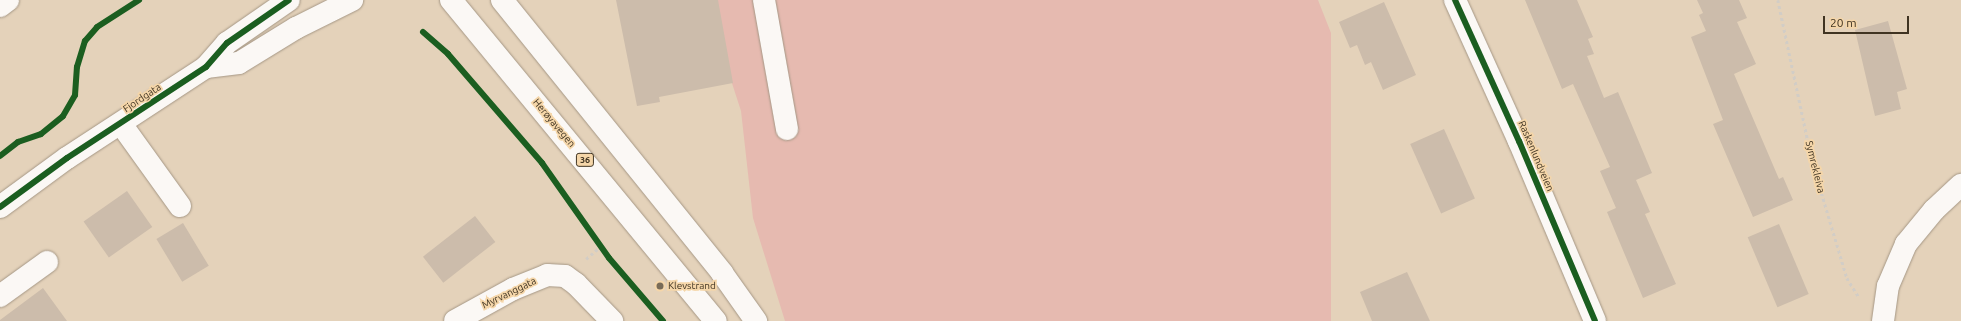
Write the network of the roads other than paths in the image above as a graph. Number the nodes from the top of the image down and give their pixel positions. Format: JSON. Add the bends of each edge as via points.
{"nodes":[{"id":1,"x":8,"y":0,"type":"edge"},
{"id":2,"x":290,"y":0,"type":"edge"},
{"id":3,"x":352,"y":0,"type":"edge"},
{"id":4,"x":451,"y":0,"type":"edge"},
{"id":5,"x":502,"y":0,"type":"edge"},
{"id":6,"x":764,"y":0,"type":"edge"},
{"id":7,"x":1455,"y":0,"type":"edge"},
{"id":8,"x":0,"y":6,"type":"edge"},
{"id":9,"x":206,"y":67,"type":"junction"},
{"id":10,"x":121,"y":124,"type":"junction"},
{"id":11,"x":787,"y":129,"type":"dead end"},
{"id":12,"x":1961,"y":185,"type":"edge"},
{"id":13,"x":180,"y":206,"type":"dead end"},
{"id":14,"x":0,"y":207,"type":"edge"},
{"id":15,"x":47,"y":262,"type":"dead end"},
{"id":16,"x":0,"y":296,"type":"edge"},
{"id":17,"x":1882,"y":320,"type":"edge"},
{"id":18,"x":456,"y":321,"type":"edge"},
{"id":19,"x":612,"y":321,"type":"edge"},
{"id":20,"x":716,"y":321,"type":"edge"},
{"id":21,"x":756,"y":321,"type":"edge"},
{"id":22,"x":1595,"y":321,"type":"edge"}],
"edges":[{"from":1,"to":8,"type":"main road"},
{"from":2,"to":9,"type":"main road","name":"Fjordgata","via":[[227,43]]},
{"from":3,"to":9,"type":"main road","name":"Fjordgata","via":[[296,28],[239,63]]},
{"from":4,"to":20,"type":"main road","name":"Herøyavegen","number":"36"},
{"from":5,"to":21,"type":"main road","via":[[722,273]]},
{"from":6,"to":11,"type":"main road"},
{"from":7,"to":22,"type":"main road","name":"Raskenlundveien"},
{"from":9,"to":10,"type":"main road","name":"Fjordgata"},
{"from":10,"to":13,"type":"main road"},
{"from":10,"to":14,"type":"main road","name":"Fjordgata"},
{"from":12,"to":17,"type":"main road","via":[[1934,210],[1906,244],[1888,286]]},
{"from":15,"to":16,"type":"main road"},
{"from":18,"to":19,"type":"main road","name":"Myrvanggata","via":[[520,286],[547,275],[565,276]]}]}
